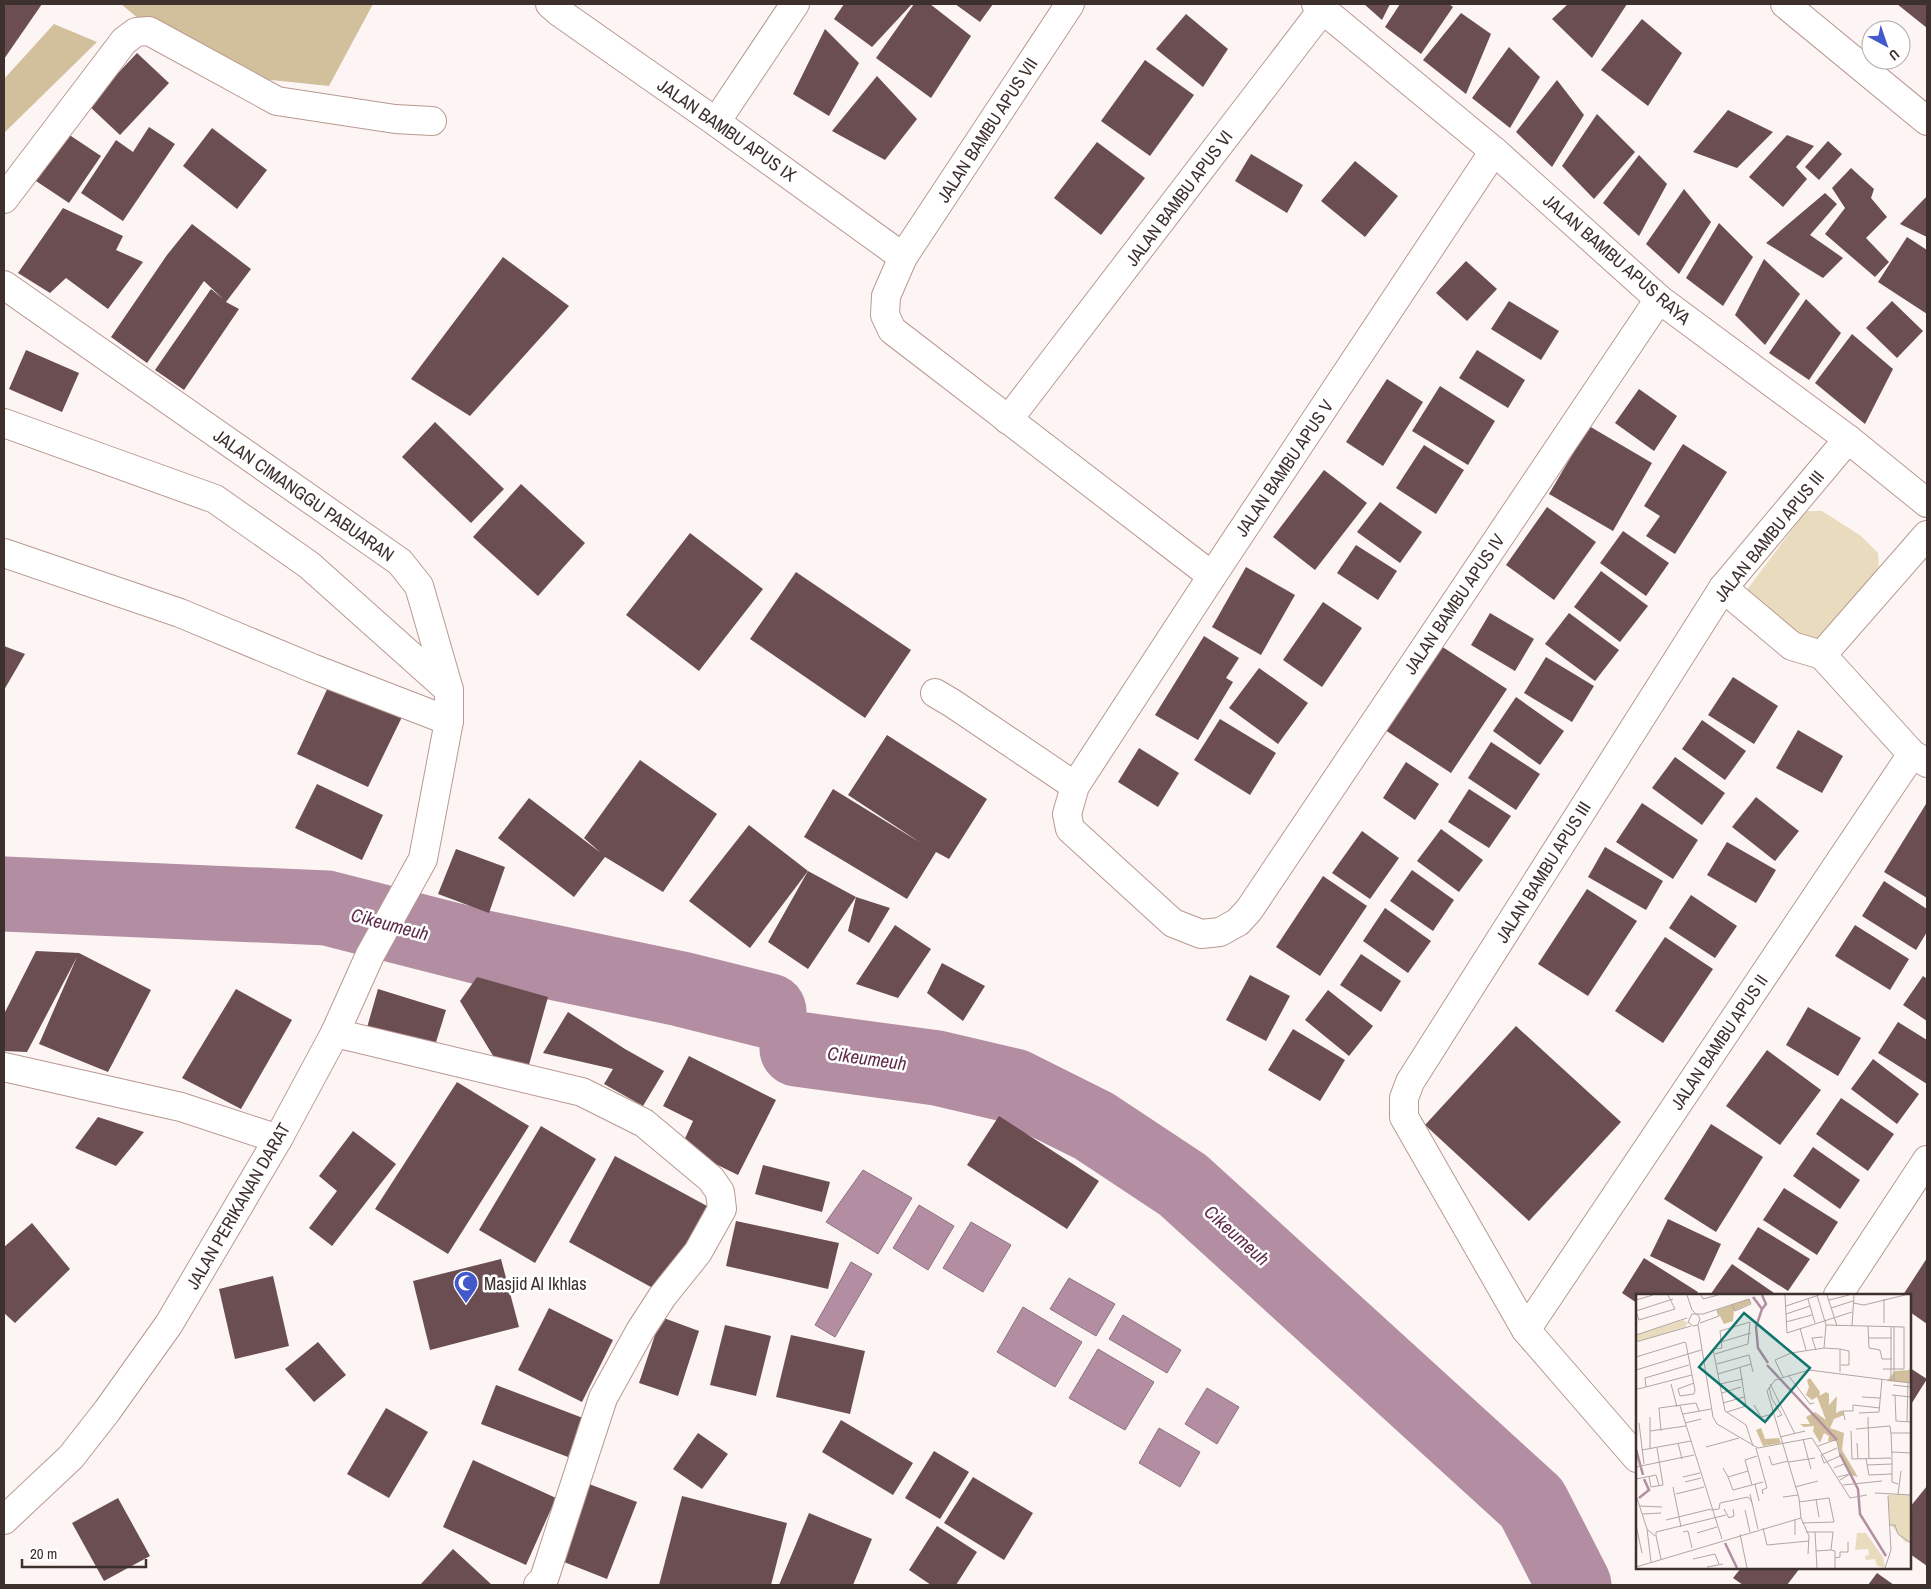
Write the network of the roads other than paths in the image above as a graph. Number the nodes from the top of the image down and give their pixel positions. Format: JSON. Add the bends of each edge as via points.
{"nodes":[{"id":1,"x":550,"y":4,"type":"edge"},
{"id":2,"x":795,"y":4,"type":"edge"},
{"id":3,"x":1070,"y":4,"type":"edge"},
{"id":4,"x":1785,"y":4,"type":"edge"},
{"id":5,"x":1320,"y":6,"type":"edge"},
{"id":6,"x":1927,"y":121,"type":"edge"},
{"id":7,"x":432,"y":122,"type":"dead end"},
{"id":8,"x":716,"y":122,"type":"junction"},
{"id":9,"x":1494,"y":151,"type":"junction"},
{"id":10,"x":4,"y":199,"type":"edge"},
{"id":11,"x":903,"y":257,"type":"junction"},
{"id":12,"x":4,"y":285,"type":"edge"},
{"id":13,"x":1659,"y":299,"type":"junction"},
{"id":14,"x":1008,"y":420,"type":"junction"},
{"id":15,"x":4,"y":423,"type":"edge"},
{"id":16,"x":1848,"y":439,"type":"junction"},
{"id":17,"x":1927,"y":503,"type":"edge"},
{"id":18,"x":1927,"y":535,"type":"edge"},
{"id":19,"x":4,"y":554,"type":"edge"},
{"id":20,"x":1212,"y":576,"type":"junction"},
{"id":21,"x":1723,"y":588,"type":"junction"},
{"id":22,"x":1822,"y":655,"type":"junction"},
{"id":23,"x":449,"y":690,"type":"junction"},
{"id":24,"x":935,"y":693,"type":"dead end"},
{"id":25,"x":449,"y":721,"type":"junction"},
{"id":26,"x":1920,"y":758,"type":"edge"},
{"id":27,"x":1076,"y":786,"type":"junction"},
{"id":28,"x":424,"y":860,"type":"joint"},
{"id":29,"x":335,"y":1033,"type":"junction"},
{"id":30,"x":4,"y":1067,"type":"edge"},
{"id":31,"x":278,"y":1139,"type":"junction"},
{"id":32,"x":1927,"y":1160,"type":"edge"},
{"id":33,"x":1839,"y":1294,"type":"edge"},
{"id":34,"x":1526,"y":1330,"type":"junction"},
{"id":35,"x":1636,"y":1457,"type":"edge"},
{"id":36,"x":4,"y":1520,"type":"edge"},
{"id":37,"x":538,"y":1585,"type":"edge"}],
"edges":[{"from":1,"to":8,"type":"street","name":"JALAN BAMBU APUS IX"},
{"from":2,"to":8,"type":"street"},
{"from":3,"to":11,"type":"street","name":"JALAN BAMBU APUS VII"},
{"from":4,"to":6,"type":"street"},
{"from":5,"to":9,"type":"street","name":"JALAN BAMBU APUS RAYA"},
{"from":5,"to":14,"type":"street","name":"JALAN BAMBU APUS VI"},
{"from":7,"to":10,"type":"street","via":[[277,101],[150,31],[136,32],[124,41]]},
{"from":8,"to":11,"type":"street","name":"JALAN BAMBU APUS IX"},
{"from":9,"to":13,"type":"street","name":"JALAN BAMBU APUS RAYA"},
{"from":9,"to":20,"type":"street","name":"JALAN BAMBU APUS V"},
{"from":11,"to":14,"type":"street","name":"JALAN BAMBU APUS VII","via":[[886,296],[885,315],[892,330]]},
{"from":12,"to":23,"type":"street","name":"JALAN CIMANGGU PABUARAN","via":[[400,562],[419,586]]},
{"from":13,"to":16,"type":"street","name":"JALAN BAMBU APUS RAYA"},
{"from":13,"to":27,"type":"street","name":"JALAN BAMBU APUS IV","via":[[1238,922],[1220,932],[1201,934],[1173,923],[1070,829],[1067,814]]},
{"from":14,"to":20,"type":"street","name":"JALAN BAMBU APUS VII"},
{"from":15,"to":23,"type":"street","via":[[215,499],[309,565]]},
{"from":16,"to":17,"type":"street","name":"JALAN BAMBU APUS RAYA"},
{"from":16,"to":21,"type":"street","name":"JALAN BAMBU APUS III"},
{"from":18,"to":22,"type":"street"},
{"from":19,"to":25,"type":"street","via":[[180,613]]},
{"from":20,"to":27,"type":"street","name":"JALAN BAMBU APUS V"},
{"from":21,"to":22,"type":"street","via":[[1792,646]]},
{"from":21,"to":34,"type":"street","name":"JALAN BAMBU APUS III","via":[[1410,1082],[1404,1098],[1404,1116]]},
{"from":22,"to":26,"type":"street"},
{"from":23,"to":25,"type":"street","name":"JALAN CIMANGGU PABUARAN"},
{"from":24,"to":27,"type":"street"},
{"from":25,"to":28,"type":"street","name":"JALAN CIMANGGU PABUARAN"},
{"from":26,"to":34,"type":"street","name":"JALAN BAMBU APUS II"},
{"from":28,"to":29,"type":"street","name":"JALAN PERIKANAN DARAT","via":[[370,955]]},
{"from":29,"to":31,"type":"street","name":"JALAN PERIKANAN DARAT"},
{"from":29,"to":37,"type":"street","via":[[582,1092],[644,1123],[711,1179],[720,1192],[722,1209],[698,1252],[654,1311],[603,1398],[544,1579]]},
{"from":30,"to":31,"type":"street","via":[[181,1107]]},
{"from":31,"to":36,"type":"street","name":"JALAN PERIKANAN DARAT","via":[[169,1324],[107,1411],[71,1457]]},
{"from":32,"to":33,"type":"street"},
{"from":34,"to":35,"type":"street","name":"JALAN BAMBU APUS III"}]}
